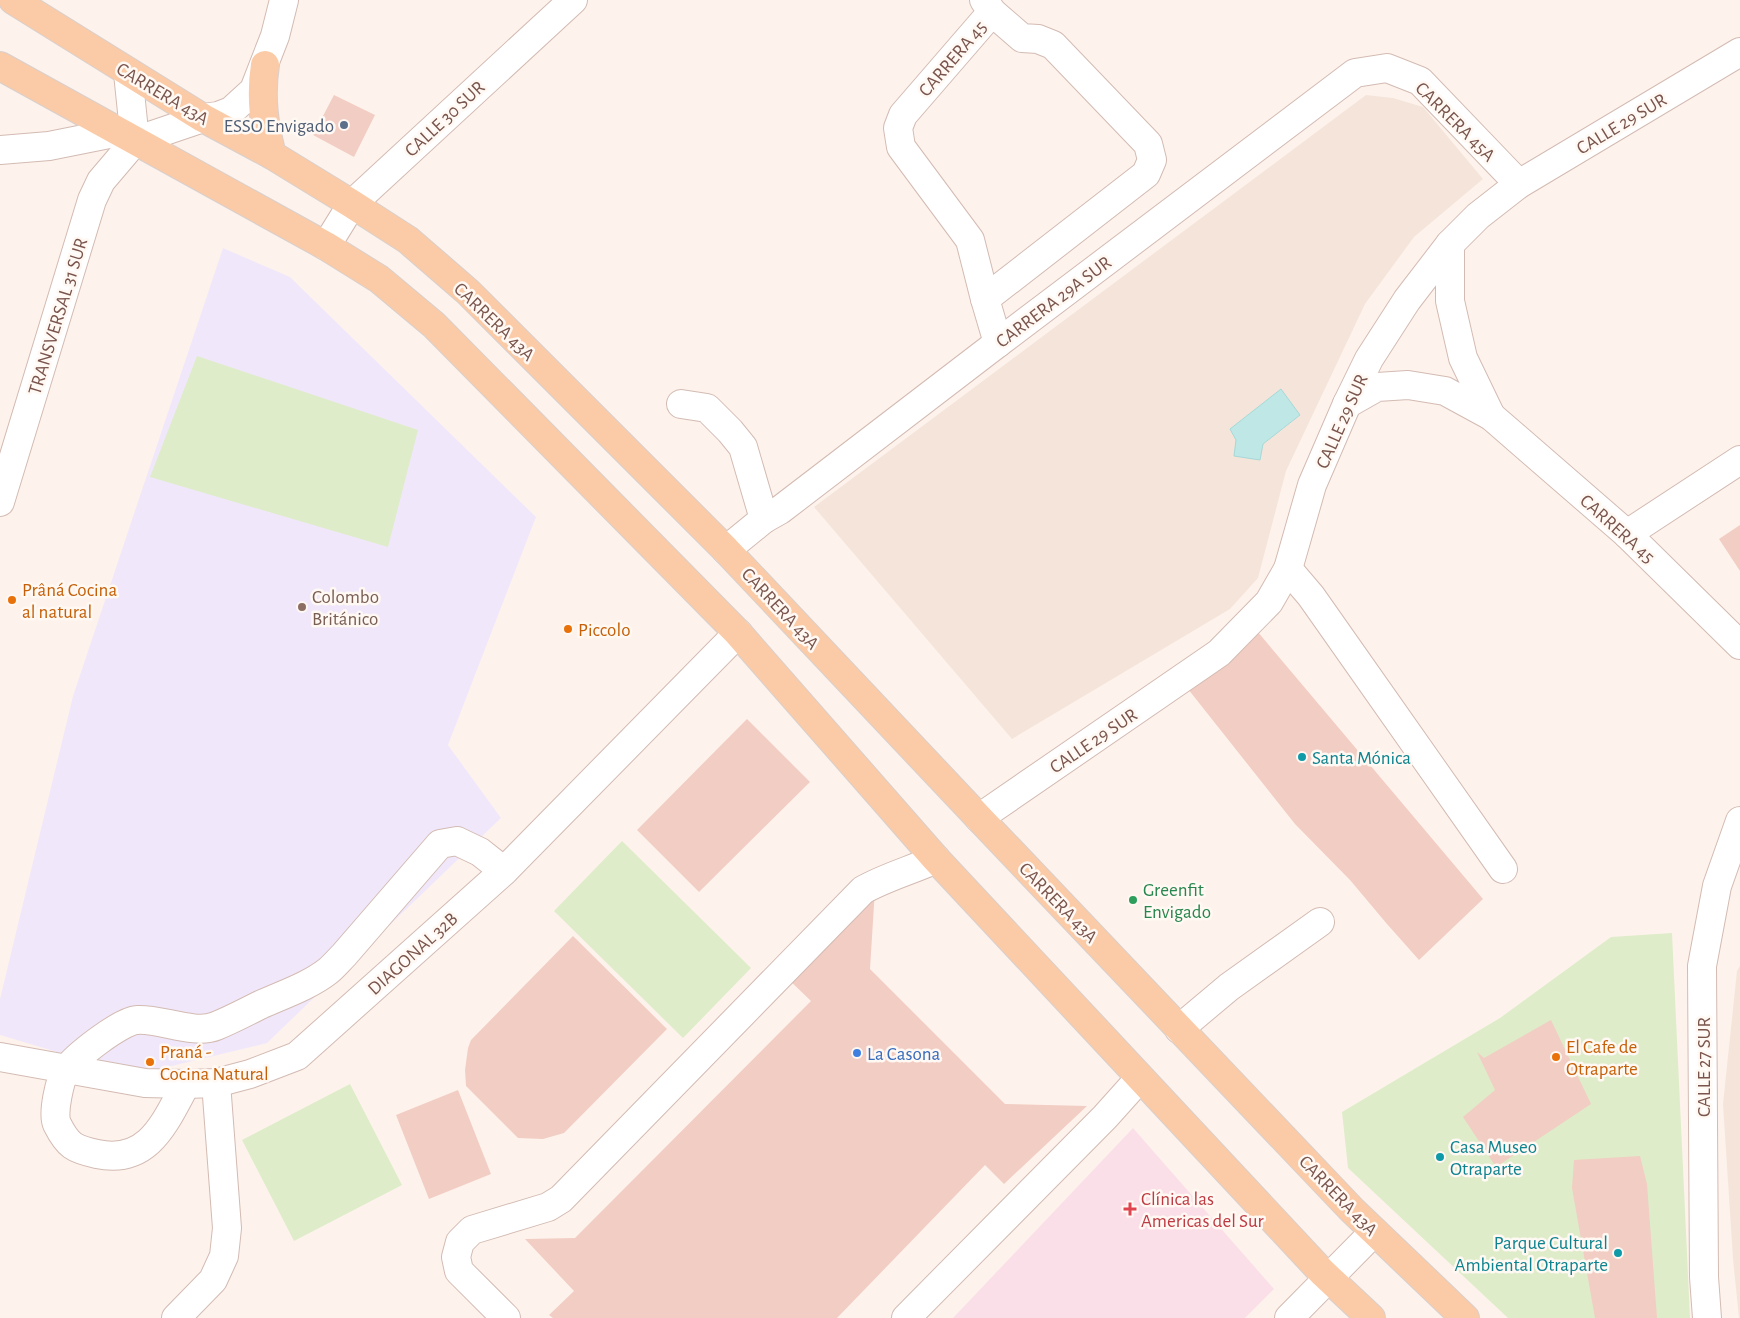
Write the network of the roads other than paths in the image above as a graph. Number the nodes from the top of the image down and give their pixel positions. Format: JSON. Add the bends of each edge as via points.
{"nodes":[{"id":1,"x":284,"y":0,"type":"edge"},
{"id":2,"x":574,"y":0,"type":"edge"},
{"id":3,"x":16,"y":1,"type":"edge"},
{"id":4,"x":988,"y":6,"type":"edge"},
{"id":5,"x":1740,"y":52,"type":"edge"},
{"id":6,"x":265,"y":65,"type":"junction"},
{"id":7,"x":0,"y":66,"type":"edge"},
{"id":8,"x":1387,"y":68,"type":"joint"},
{"id":9,"x":128,"y":72,"type":"junction"},
{"id":10,"x":203,"y":118,"type":"junction"},
{"id":11,"x":127,"y":136,"type":"junction"},
{"id":12,"x":0,"y":150,"type":"edge"},
{"id":13,"x":272,"y":155,"type":"junction"},
{"id":14,"x":1519,"y":184,"type":"junction"},
{"id":15,"x":352,"y":204,"type":"junction"},
{"id":16,"x":1450,"y":244,"type":"junction"},
{"id":17,"x":326,"y":246,"type":"junction"},
{"id":18,"x":986,"y":299,"type":"junction"},
{"id":19,"x":998,"y":343,"type":"junction"},
{"id":20,"x":681,"y":404,"type":"dead end"},
{"id":21,"x":1347,"y":404,"type":"junction"},
{"id":22,"x":1491,"y":416,"type":"junction"},
{"id":23,"x":1740,"y":460,"type":"edge"},
{"id":24,"x":0,"y":502,"type":"edge"},
{"id":25,"x":764,"y":519,"type":"junction"},
{"id":26,"x":1627,"y":534,"type":"junction"},
{"id":27,"x":726,"y":550,"type":"junction"},
{"id":28,"x":1288,"y":569,"type":"junction"},
{"id":29,"x":738,"y":633,"type":"junction"},
{"id":30,"x":1740,"y":645,"type":"edge"},
{"id":31,"x":979,"y":818,"type":"junction"},
{"id":32,"x":1740,"y":821,"type":"edge"},
{"id":33,"x":936,"y":859,"type":"junction"},
{"id":34,"x":1503,"y":869,"type":"dead end"},
{"id":35,"x":504,"y":871,"type":"junction"},
{"id":36,"x":1320,"y":922,"type":"dead end"},
{"id":37,"x":1179,"y":1028,"type":"junction"},
{"id":38,"x":0,"y":1057,"type":"edge"},
{"id":39,"x":66,"y":1070,"type":"junction"},
{"id":40,"x":1140,"y":1078,"type":"junction"},
{"id":41,"x":216,"y":1083,"type":"junction"},
{"id":42,"x":186,"y":1084,"type":"junction"},
{"id":43,"x":1374,"y":1232,"type":"junction"},
{"id":44,"x":1328,"y":1278,"type":"junction"},
{"id":45,"x":176,"y":1318,"type":"edge"},
{"id":46,"x":506,"y":1318,"type":"edge"},
{"id":47,"x":906,"y":1318,"type":"edge"},
{"id":48,"x":1289,"y":1318,"type":"edge"},
{"id":49,"x":1371,"y":1318,"type":"edge"},
{"id":50,"x":1465,"y":1318,"type":"edge"},
{"id":51,"x":1707,"y":1318,"type":"edge"}],
"edges":[{"from":1,"to":6,"type":"street"},
{"from":2,"to":15,"type":"street","name":"CALLE 30 SUR"},
{"from":3,"to":9,"type":"main road","name":"CARRERA 43A"},
{"from":4,"to":18,"type":"street","name":"CARRERA 45","via":[[903,114],[898,128],[901,147],[970,240]]},
{"from":4,"to":18,"type":"street","via":[[1022,38],[1038,39],[1053,45],[1148,144],[1152,160],[1146,174]]},
{"from":5,"to":14,"type":"street","name":"CALLE 29 SUR"},
{"from":6,"to":10,"type":"street","via":[[254,90],[232,111]]},
{"from":6,"to":13,"type":"main road","via":[[263,108]]},
{"from":7,"to":11,"type":"main road"},
{"from":8,"to":14,"type":"street","name":"CARRERA 45A","via":[[1420,81]]},
{"from":8,"to":19,"type":"street","name":"CARRERA 29A SUR","via":[[1355,73]]},
{"from":9,"to":10,"type":"main road","name":"CARRERA 43A"},
{"from":9,"to":11,"type":"street"},
{"from":10,"to":11,"type":"street"},
{"from":10,"to":13,"type":"main road","name":"CARRERA 43A"},
{"from":11,"to":12,"type":"street"},
{"from":11,"to":17,"type":"main road"},
{"from":11,"to":24,"type":"street","name":"TRANSVERSAL 31 SUR","via":[[92,200]]},
{"from":13,"to":15,"type":"main road","name":"CARRERA 43A"},
{"from":14,"to":16,"type":"street","name":"CALLE 29 SUR","via":[[1478,216]]},
{"from":15,"to":17,"type":"street","name":"CALLE 30 SUR"},
{"from":15,"to":27,"type":"main road","name":"CARRERA 43A","via":[[408,240],[468,292]]},
{"from":16,"to":21,"type":"street","name":"CALLE 29 SUR","via":[[1407,300],[1369,359]]},
{"from":16,"to":22,"type":"street","name":"CARRERA 45","via":[[1450,301],[1463,358]]},
{"from":17,"to":29,"type":"main road","via":[[379,279],[434,325]]},
{"from":18,"to":19,"type":"street"},
{"from":19,"to":25,"type":"street","name":"CARRERA 29A SUR"},
{"from":20,"to":25,"type":"street","via":[[708,408],[743,447]]},
{"from":21,"to":22,"type":"street","name":"CARRERA 45","via":[[1378,387],[1408,385],[1445,390]]},
{"from":21,"to":28,"type":"street","name":"CALLE 29 SUR","via":[[1312,485]]},
{"from":22,"to":26,"type":"street","name":"CARRERA 45"},
{"from":23,"to":26,"type":"street"},
{"from":25,"to":27,"type":"street","name":"CARRERA 29A SUR"},
{"from":26,"to":30,"type":"street","name":"CARRERA 45"},
{"from":27,"to":31,"type":"main road","name":"CARRERA 43A"},
{"from":28,"to":31,"type":"street","name":"CALLE 29 SUR","via":[[1270,602],[1219,653]]},
{"from":28,"to":34,"type":"street","via":[[1311,596]]},
{"from":29,"to":33,"type":"main road"},
{"from":29,"to":35,"type":"street","name":"DIAGONAL 32B"},
{"from":31,"to":37,"type":"main road","name":"CARRERA 43A"},
{"from":32,"to":51,"type":"street","name":"CALLE 27 SUR","via":[[1717,886],[1702,966]]},
{"from":33,"to":40,"type":"main road"},
{"from":33,"to":46,"type":"street","via":[[863,890],[561,1200],[472,1230],[460,1242],[456,1257],[459,1271]]},
{"from":35,"to":39,"type":"street","via":[[480,852],[457,841],[440,844],[327,972],[214,1027],[196,1028],[136,1020],[96,1041]]},
{"from":35,"to":41,"type":"street","name":"DIAGONAL 32B","via":[[296,1056]]},
{"from":36,"to":37,"type":"street","via":[[1229,986]]},
{"from":37,"to":43,"type":"main road","name":"CARRERA 43A"},
{"from":38,"to":39,"type":"street","name":"DIAGONAL 32B"},
{"from":39,"to":42,"type":"street","name":"DIAGONAL 32B","via":[[145,1083]]},
{"from":39,"to":42,"type":"street","via":[[55,1106],[55,1120],[65,1139],[79,1150],[110,1156],[129,1155],[146,1145],[162,1127]]},
{"from":40,"to":44,"type":"main road"},
{"from":40,"to":47,"type":"street"},
{"from":41,"to":42,"type":"street","name":"DIAGONAL 32B"},
{"from":41,"to":45,"type":"street","via":[[227,1228],[224,1256],[213,1280]]},
{"from":43,"to":44,"type":"street"},
{"from":43,"to":50,"type":"main road","name":"CARRERA 43A"},
{"from":44,"to":48,"type":"street"},
{"from":44,"to":49,"type":"main road"}]}
